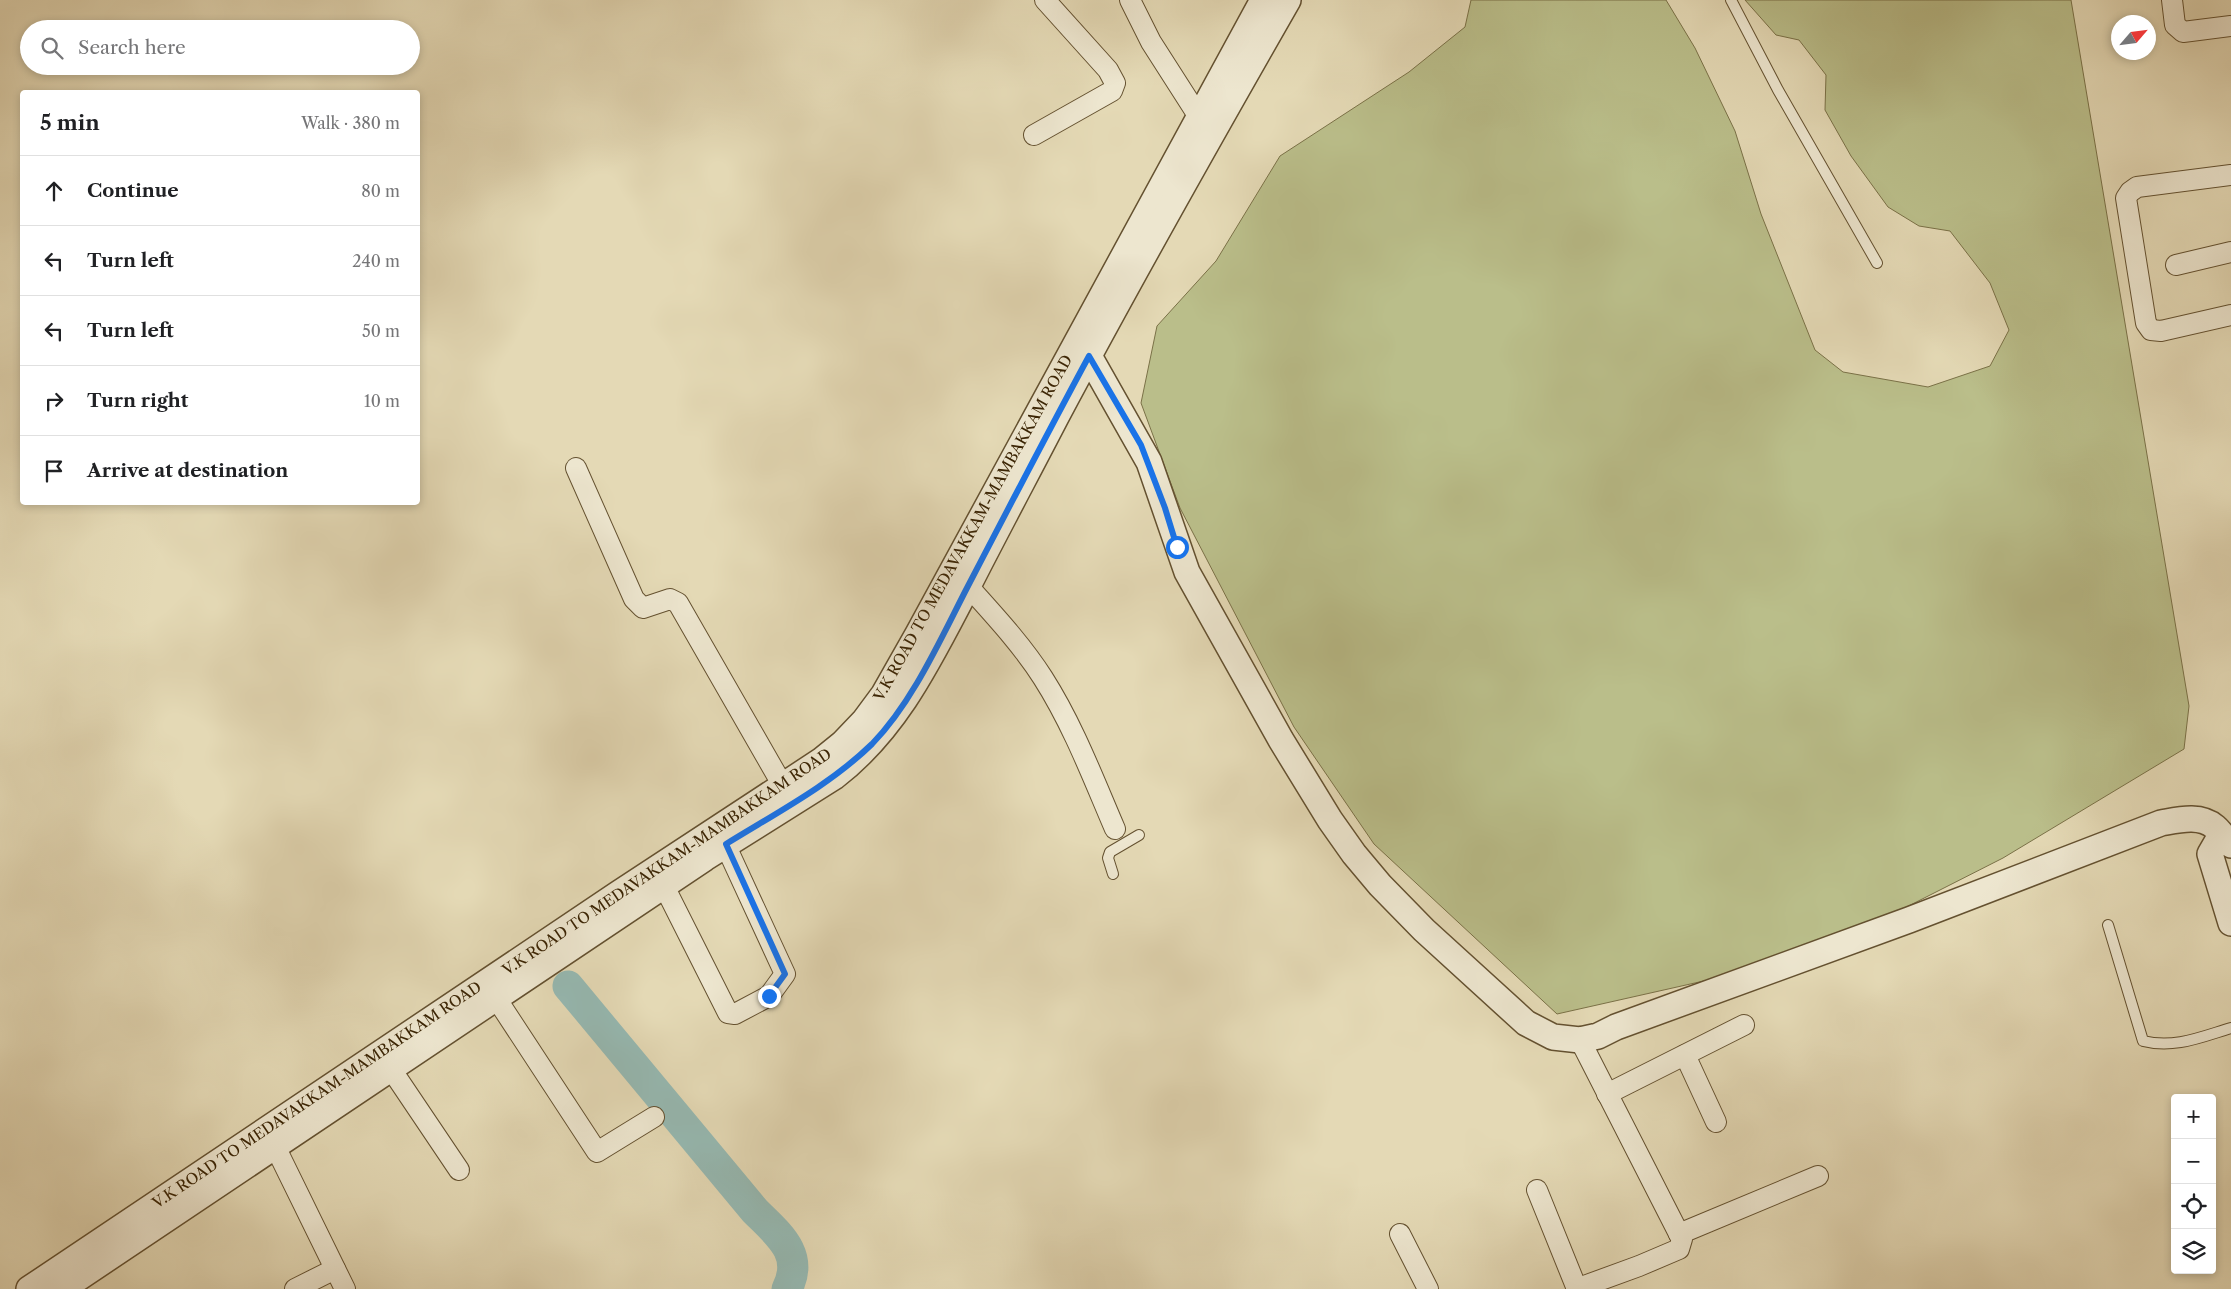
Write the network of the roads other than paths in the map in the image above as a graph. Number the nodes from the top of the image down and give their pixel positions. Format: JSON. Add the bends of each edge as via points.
{"nodes":[{"id":1,"x":1045,"y":0,"type":"edge"},
{"id":2,"x":1130,"y":0,"type":"edge"},
{"id":3,"x":1263,"y":0,"type":"edge"},
{"id":4,"x":1288,"y":0,"type":"edge"},
{"id":5,"x":1731,"y":0,"type":"edge"},
{"id":6,"x":2172,"y":0,"type":"edge"},
{"id":7,"x":2231,"y":26,"type":"edge"},
{"id":8,"x":1199,"y":117,"type":"junction"},
{"id":9,"x":1034,"y":135,"type":"dead end"},
{"id":10,"x":2231,"y":175,"type":"edge"},
{"id":11,"x":2231,"y":252,"type":"edge"},
{"id":12,"x":1877,"y":264,"type":"dead end"},
{"id":13,"x":2176,"y":265,"type":"dead end"},
{"id":14,"x":2231,"y":315,"type":"edge"},
{"id":15,"x":1082,"y":351,"type":"junction"},
{"id":16,"x":576,"y":468,"type":"dead end"},
{"id":17,"x":968,"y":586,"type":"junction"},
{"id":18,"x":784,"y":786,"type":"junction"},
{"id":19,"x":722,"y":836,"type":"junction"},
{"id":20,"x":1139,"y":836,"type":"dead end"},
{"id":21,"x":1119,"y":837,"type":"junction"},
{"id":22,"x":2226,"y":840,"type":"edge"},
{"id":23,"x":1113,"y":874,"type":"dead end"},
{"id":24,"x":664,"y":886,"type":"junction"},
{"id":25,"x":2231,"y":923,"type":"edge"},
{"id":26,"x":2108,"y":925,"type":"dead end"},
{"id":27,"x":496,"y":998,"type":"junction"},
{"id":28,"x":1744,"y":1025,"type":"dead end"},
{"id":29,"x":2231,"y":1028,"type":"edge"},
{"id":30,"x":1580,"y":1040,"type":"junction"},
{"id":31,"x":1685,"y":1055,"type":"junction"},
{"id":32,"x":391,"y":1069,"type":"junction"},
{"id":33,"x":1607,"y":1094,"type":"junction"},
{"id":34,"x":654,"y":1117,"type":"dead end"},
{"id":35,"x":1716,"y":1122,"type":"dead end"},
{"id":36,"x":271,"y":1137,"type":"junction"},
{"id":37,"x":459,"y":1170,"type":"dead end"},
{"id":38,"x":1818,"y":1176,"type":"dead end"},
{"id":39,"x":1537,"y":1190,"type":"dead end"},
{"id":40,"x":1400,"y":1234,"type":"dead end"},
{"id":41,"x":1679,"y":1234,"type":"junction"},
{"id":42,"x":335,"y":1269,"type":"junction"},
{"id":43,"x":71,"y":1287,"type":"edge"},
{"id":44,"x":29,"y":1289,"type":"edge"},
{"id":45,"x":295,"y":1289,"type":"edge"},
{"id":46,"x":345,"y":1289,"type":"edge"},
{"id":47,"x":1428,"y":1289,"type":"edge"},
{"id":48,"x":1577,"y":1289,"type":"edge"}],
"edges":[{"from":1,"to":9,"type":"street","via":[[1108,70],[1115,83],[1112,91]]},
{"from":2,"to":8,"type":"street","via":[[1151,42]]},
{"from":3,"to":8,"type":"street","name":"V.K ROAD TO MEDAVAKKAM-MAMBAKKAM ROAD"},
{"from":4,"to":15,"type":"street","name":"V.K ROAD TO MEDAVAKKAM-MAMBAKKAM ROAD"},
{"from":5,"to":12,"type":"lane"},
{"from":6,"to":7,"type":"street","via":[[2175,25],[2183,32]]},
{"from":8,"to":15,"type":"street","name":"V.K ROAD TO MEDAVAKKAM-MAMBAKKAM ROAD"},
{"from":10,"to":14,"type":"street","via":[[2137,186],[2126,198],[2146,323],[2151,330],[2161,331]]},
{"from":11,"to":13,"type":"street"},
{"from":15,"to":17,"type":"street","name":"V.K ROAD TO MEDAVAKKAM-MAMBAKKAM ROAD"},
{"from":15,"to":18,"type":"street","name":"V.K ROAD TO MEDAVAKKAM-MAMBAKKAM ROAD","via":[[884,694],[843,743]]},
{"from":15,"to":30,"type":"street","via":[[1141,445],[1187,572],[1281,740],[1339,834],[1386,892],[1526,1023],[1553,1037]]},
{"from":16,"to":18,"type":"street","via":[[634,600],[643,608],[670,599],[678,603]]},
{"from":17,"to":19,"type":"street","name":"V.K ROAD TO MEDAVAKKAM-MAMBAKKAM ROAD","via":[[901,707],[874,742],[834,777]]},
{"from":17,"to":21,"type":"street","via":[[1004,626],[1042,677],[1072,729]]},
{"from":18,"to":19,"type":"street","name":"V.K ROAD TO MEDAVAKKAM-MAMBAKKAM ROAD"},
{"from":19,"to":24,"type":"street","name":"V.K ROAD TO MEDAVAKKAM-MAMBAKKAM ROAD"},
{"from":19,"to":24,"type":"street","via":[[785,974],[769,996],[735,1014],[728,1013]]},
{"from":19,"to":36,"type":"street","name":"V.K ROAD TO MEDAVAKKAM-MAMBAKKAM ROAD"},
{"from":20,"to":21,"type":"lane"},
{"from":21,"to":23,"type":"lane","via":[[1108,858]]},
{"from":22,"to":25,"type":"street","via":[[2210,854]]},
{"from":22,"to":30,"type":"street","via":[[2215,827],[2202,820],[2161,823],[1598,1036]]},
{"from":24,"to":27,"type":"street","name":"V.K ROAD TO MEDAVAKKAM-MAMBAKKAM ROAD"},
{"from":26,"to":29,"type":"lane","via":[[2143,1041],[2160,1045],[2178,1043]]},
{"from":27,"to":32,"type":"street","name":"V.K ROAD TO MEDAVAKKAM-MAMBAKKAM ROAD"},
{"from":27,"to":34,"type":"street","via":[[597,1152]]},
{"from":28,"to":31,"type":"street"},
{"from":30,"to":33,"type":"street"},
{"from":31,"to":33,"type":"street"},
{"from":31,"to":35,"type":"street"},
{"from":32,"to":36,"type":"street","name":"V.K ROAD TO MEDAVAKKAM-MAMBAKKAM ROAD"},
{"from":32,"to":37,"type":"street"},
{"from":33,"to":41,"type":"street"},
{"from":36,"to":42,"type":"street"},
{"from":36,"to":43,"type":"street","name":"V.K ROAD TO MEDAVAKKAM-MAMBAKKAM ROAD"},
{"from":36,"to":44,"type":"street","name":"V.K ROAD TO MEDAVAKKAM-MAMBAKKAM ROAD"},
{"from":38,"to":41,"type":"street"},
{"from":39,"to":48,"type":"street"},
{"from":40,"to":47,"type":"street"},
{"from":41,"to":48,"type":"street","via":[[1682,1239],[1679,1249]]},
{"from":42,"to":45,"type":"street"},
{"from":42,"to":46,"type":"street"}]}
